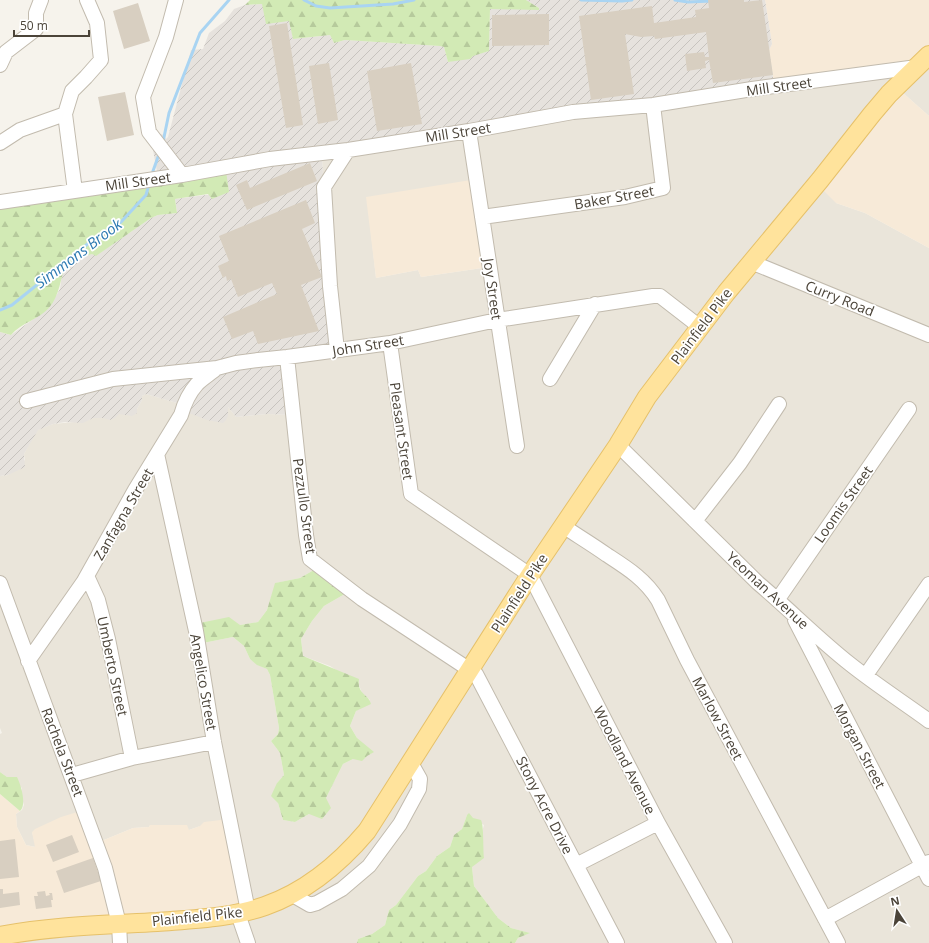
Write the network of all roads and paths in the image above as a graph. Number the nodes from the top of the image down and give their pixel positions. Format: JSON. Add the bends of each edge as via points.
{"nodes":[{"id":1,"x":41,"y":0,"type":"edge"},
{"id":2,"x":87,"y":0,"type":"edge"},
{"id":3,"x":176,"y":0,"type":"edge"},
{"id":4,"x":923,"y":61,"type":"edge"},
{"id":5,"x":0,"y":65,"type":"edge"},
{"id":6,"x":653,"y":105,"type":"junction"},
{"id":7,"x":65,"y":114,"type":"junction"},
{"id":8,"x":469,"y":131,"type":"junction"},
{"id":9,"x":0,"y":143,"type":"edge"},
{"id":10,"x":348,"y":150,"type":"junction"},
{"id":11,"x":182,"y":175,"type":"junction"},
{"id":12,"x":75,"y":190,"type":"junction"},
{"id":13,"x":0,"y":202,"type":"edge"},
{"id":14,"x":482,"y":217,"type":"junction"},
{"id":15,"x":751,"y":262,"type":"junction"},
{"id":16,"x":595,"y":304,"type":"junction"},
{"id":17,"x":497,"y":320,"type":"junction"},
{"id":18,"x":700,"y":327,"type":"junction"},
{"id":19,"x":929,"y":334,"type":"edge"},
{"id":20,"x":390,"y":343,"type":"junction"},
{"id":21,"x":337,"y":350,"type":"junction"},
{"id":22,"x":287,"y":357,"type":"junction"},
{"id":23,"x":217,"y":368,"type":"junction"},
{"id":24,"x":550,"y":379,"type":"dead end"},
{"id":25,"x":27,"y":401,"type":"dead end"},
{"id":26,"x":780,"y":404,"type":"dead end"},
{"id":27,"x":909,"y":409,"type":"dead end"},
{"id":28,"x":517,"y":446,"type":"dead end"},
{"id":29,"x":618,"y":446,"type":"junction"},
{"id":30,"x":157,"y":454,"type":"junction"},
{"id":31,"x":696,"y":521,"type":"junction"},
{"id":32,"x":563,"y":526,"type":"junction"},
{"id":33,"x":530,"y":575,"type":"junction"},
{"id":34,"x":87,"y":576,"type":"junction"},
{"id":35,"x":0,"y":583,"type":"edge"},
{"id":36,"x":929,"y":584,"type":"edge"},
{"id":37,"x":778,"y":599,"type":"junction"},
{"id":38,"x":791,"y":613,"type":"junction"},
{"id":39,"x":28,"y":661,"type":"junction"},
{"id":40,"x":470,"y":670,"type":"junction"},
{"id":41,"x":866,"y":675,"type":"junction"},
{"id":42,"x":929,"y":721,"type":"edge"},
{"id":43,"x":214,"y":742,"type":"junction"},
{"id":44,"x":132,"y":758,"type":"junction"},
{"id":45,"x":411,"y":763,"type":"junction"},
{"id":46,"x":72,"y":775,"type":"junction"},
{"id":47,"x":658,"y":823,"type":"junction"},
{"id":48,"x":926,"y":864,"type":"edge"},
{"id":49,"x":576,"y":865,"type":"junction"},
{"id":50,"x":929,"y":879,"type":"edge"},
{"id":51,"x":292,"y":894,"type":"junction"},
{"id":52,"x":243,"y":912,"type":"junction"},
{"id":53,"x":826,"y":919,"type":"junction"},
{"id":54,"x":119,"y":924,"type":"junction"},
{"id":55,"x":0,"y":936,"type":"edge"},
{"id":56,"x":120,"y":943,"type":"edge"},
{"id":57,"x":248,"y":943,"type":"edge"},
{"id":58,"x":617,"y":943,"type":"edge"},
{"id":59,"x":724,"y":943,"type":"edge"},
{"id":60,"x":838,"y":943,"type":"edge"}],
"edges":[{"from":1,"to":5,"type":"street","via":[[36,13],[36,29],[6,52]]},
{"from":2,"to":7,"type":"street","via":[[97,23],[101,60],[72,91]]},
{"from":3,"to":11,"type":"street","via":[[166,37],[143,97],[148,132]]},
{"from":4,"to":6,"type":"street","name":"Mill Street"},
{"from":4,"to":15,"type":"main road","name":"Plainfield Pike","via":[[889,94]]},
{"from":6,"to":8,"type":"street","name":"Mill Street","via":[[573,112]]},
{"from":6,"to":14,"type":"street","name":"Baker Street","via":[[663,188],[625,197]]},
{"from":7,"to":9,"type":"street","via":[[20,130]]},
{"from":7,"to":12,"type":"street"},
{"from":8,"to":10,"type":"street","name":"Mill Street"},
{"from":8,"to":14,"type":"street","name":"Joy Street"},
{"from":10,"to":11,"type":"street","name":"Mill Street","via":[[270,159]]},
{"from":10,"to":21,"type":"street","via":[[324,187]]},
{"from":11,"to":12,"type":"street","name":"Mill Street"},
{"from":12,"to":13,"type":"street","name":"Mill Street"},
{"from":14,"to":17,"type":"street","name":"Joy Street"},
{"from":15,"to":18,"type":"main road","name":"Plainfield Pike"},
{"from":15,"to":19,"type":"street","name":"Curry Road"},
{"from":16,"to":17,"type":"street","name":"John Street"},
{"from":16,"to":18,"type":"street","name":"John Street","via":[[660,296]]},
{"from":16,"to":24,"type":"street"},
{"from":17,"to":20,"type":"street","name":"John Street"},
{"from":17,"to":28,"type":"street","name":"Joy Street"},
{"from":18,"to":29,"type":"main road","name":"Plainfield Pike","via":[[647,397]]},
{"from":20,"to":21,"type":"street","name":"John Street"},
{"from":20,"to":33,"type":"street","name":"Pleasant Street","via":[[411,494]]},
{"from":21,"to":22,"type":"street","name":"John Street"},
{"from":22,"to":23,"type":"street","name":"John Street"},
{"from":22,"to":40,"type":"street","name":"Pezzullo Street","via":[[310,559],[362,599]]},
{"from":23,"to":25,"type":"street","name":"John Street","via":[[113,379]]},
{"from":23,"to":30,"type":"street","name":"Zanfagna Street","via":[[193,389],[181,415]]},
{"from":26,"to":31,"type":"street"},
{"from":27,"to":37,"type":"street","name":"Loomis Street"},
{"from":29,"to":31,"type":"street","name":"Yeoman Avenue"},
{"from":29,"to":32,"type":"main road","name":"Plainfield Pike"},
{"from":30,"to":34,"type":"street","name":"Zanfagna Street"},
{"from":30,"to":43,"type":"street","name":"Angelico Street","via":[[196,631]]},
{"from":31,"to":37,"type":"street","name":"Yeoman Avenue"},
{"from":32,"to":33,"type":"main road","name":"Plainfield Pike"},
{"from":32,"to":53,"type":"street","name":"Marlow Street","via":[[630,570],[652,591]]},
{"from":33,"to":40,"type":"main road","name":"Plainfield Pike"},
{"from":33,"to":47,"type":"street","name":"Woodland Avenue"},
{"from":34,"to":39,"type":"street","name":"Zanfagna Street"},
{"from":34,"to":44,"type":"street","name":"Umberto Street","via":[[98,600],[108,639]]},
{"from":35,"to":39,"type":"street","name":"Rachela Street"},
{"from":36,"to":41,"type":"street"},
{"from":37,"to":38,"type":"street","name":"Yeoman Avenue"},
{"from":38,"to":41,"type":"street","name":"Yeoman Avenue","via":[[849,664]]},
{"from":38,"to":48,"type":"street","name":"Morgan Street"},
{"from":39,"to":46,"type":"street","name":"Rachela Street"},
{"from":40,"to":45,"type":"main road","name":"Plainfield Pike"},
{"from":40,"to":49,"type":"street","name":"Stony Acre Drive","via":[[476,674]]},
{"from":41,"to":42,"type":"street","name":"Yeoman Avenue"},
{"from":43,"to":44,"type":"street"},
{"from":43,"to":52,"type":"street","name":"Angelico Street"},
{"from":44,"to":46,"type":"street"},
{"from":45,"to":51,"type":"main road","name":"Plainfield Pike","via":[[352,850],[326,872]]},
{"from":45,"to":51,"type":"street","via":[[420,779],[419,789],[400,824],[369,866],[342,889],[317,903],[310,905]]},
{"from":46,"to":54,"type":"street","name":"Rachela Street","via":[[105,868]]},
{"from":47,"to":49,"type":"street"},
{"from":47,"to":59,"type":"street","name":"Woodland Avenue"},
{"from":48,"to":50,"type":"street","name":"Morgan Street"},
{"from":48,"to":53,"type":"street"},
{"from":49,"to":58,"type":"street","name":"Stony Acre Drive"},
{"from":51,"to":52,"type":"main road","name":"Plainfield Pike"},
{"from":52,"to":54,"type":"main road","name":"Plainfield Pike","via":[[192,919]]},
{"from":52,"to":57,"type":"street","name":"Angelico Street"},
{"from":53,"to":60,"type":"street","name":"Marlow Street"},
{"from":54,"to":55,"type":"main road","name":"Plainfield Pike","via":[[30,930]]},
{"from":54,"to":56,"type":"street","name":"Rachela Street"}]}
